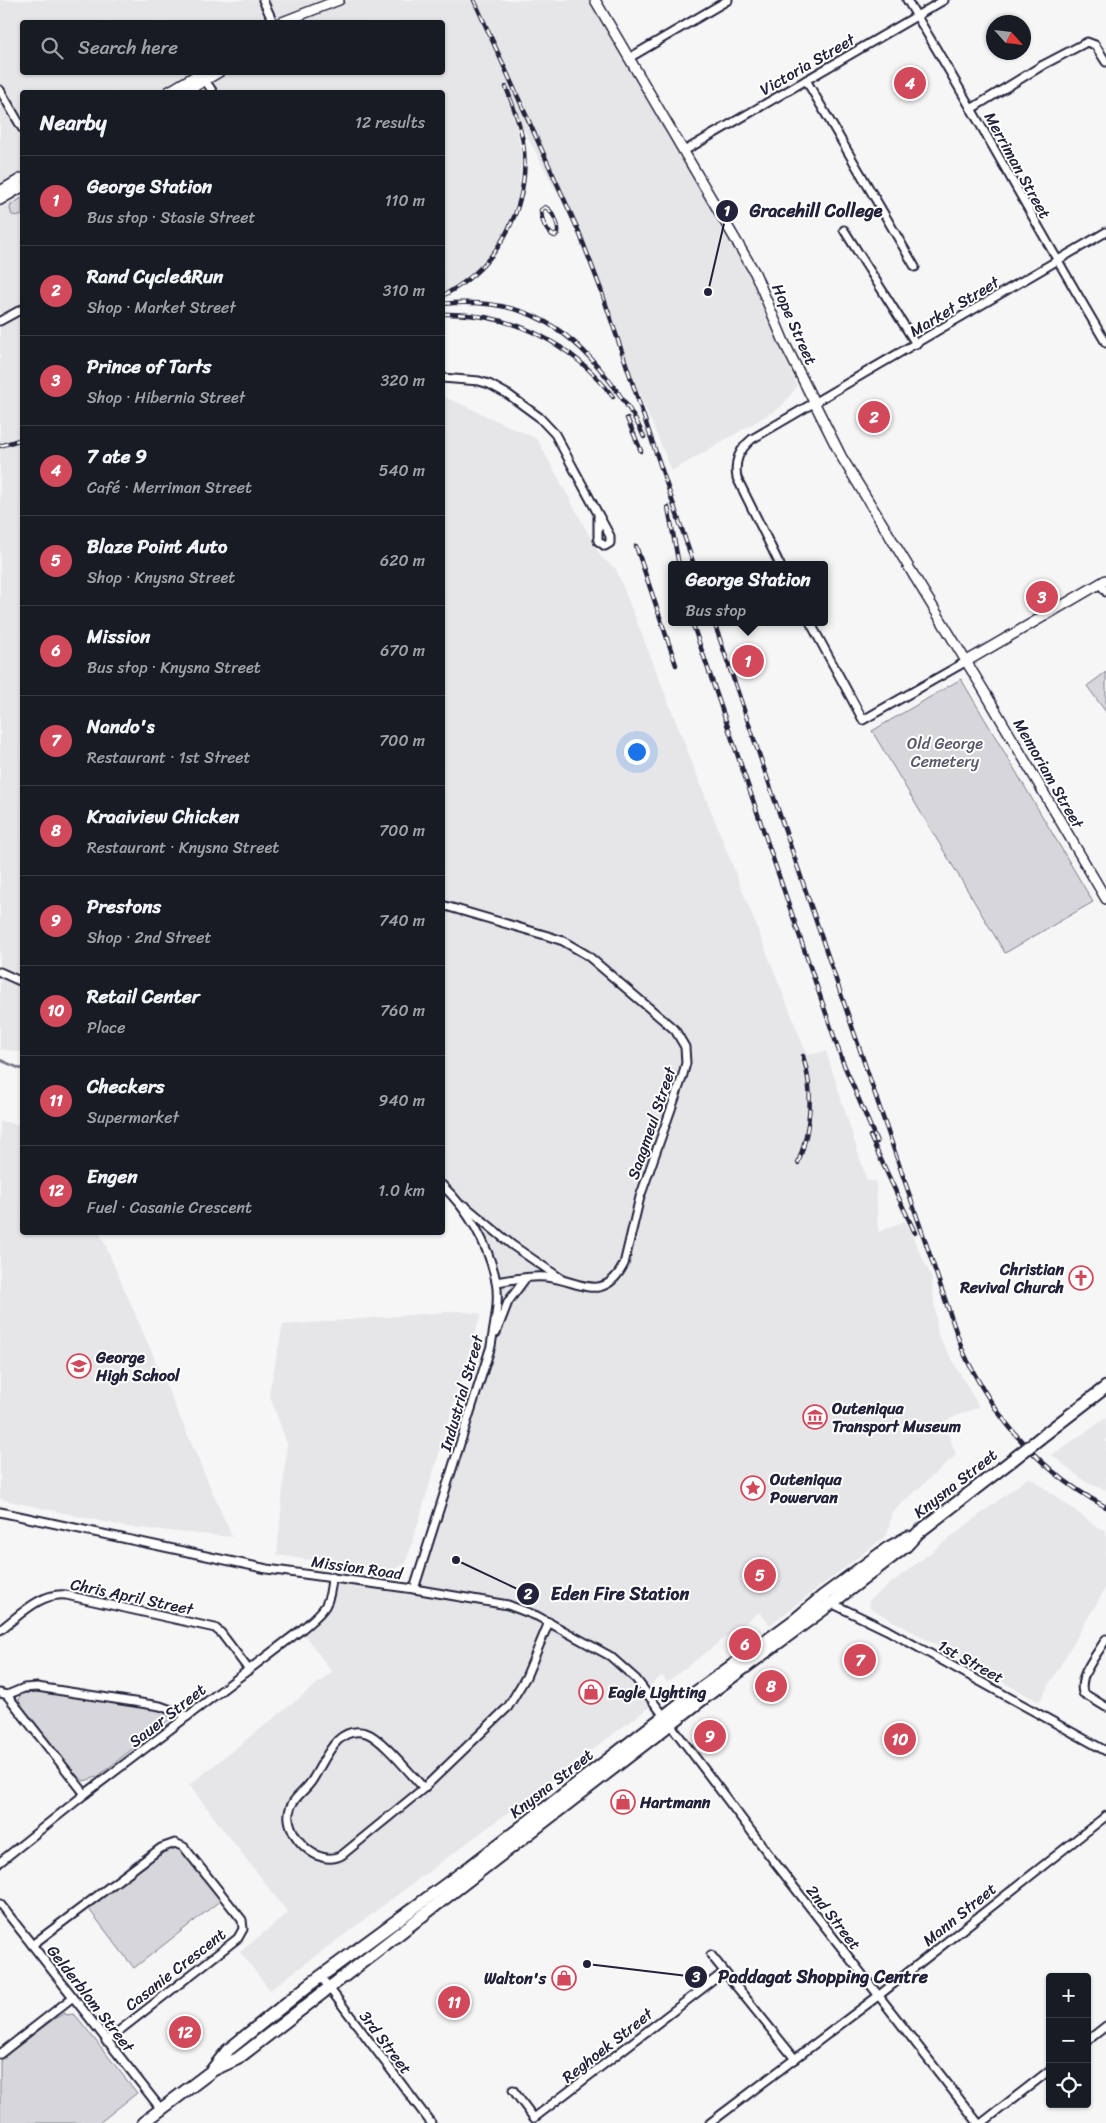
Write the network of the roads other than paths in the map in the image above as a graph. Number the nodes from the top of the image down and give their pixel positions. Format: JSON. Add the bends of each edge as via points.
{"nodes":[{"id":1,"x":263,"y":0,"type":"edge"},
{"id":2,"x":339,"y":0,"type":"edge"},
{"id":3,"x":595,"y":0,"type":"edge"},
{"id":4,"x":728,"y":0,"type":"edge"},
{"id":5,"x":907,"y":0,"type":"edge"},
{"id":6,"x":944,"y":0,"type":"edge"},
{"id":7,"x":324,"y":6,"type":"junction"},
{"id":8,"x":917,"y":16,"type":"junction"},
{"id":9,"x":272,"y":20,"type":"edge"},
{"id":10,"x":287,"y":20,"type":"edge"},
{"id":11,"x":302,"y":20,"type":"edge"},
{"id":12,"x":629,"y":58,"type":"junction"},
{"id":13,"x":1106,"y":62,"type":"edge"},
{"id":14,"x":203,"y":75,"type":"edge"},
{"id":15,"x":806,"y":80,"type":"junction"},
{"id":16,"x":0,"y":90,"type":"edge"},
{"id":17,"x":172,"y":90,"type":"edge"},
{"id":18,"x":187,"y":90,"type":"edge"},
{"id":19,"x":212,"y":90,"type":"edge"},
{"id":20,"x":971,"y":109,"type":"junction"},
{"id":21,"x":20,"y":125,"type":"edge"},
{"id":22,"x":684,"y":151,"type":"junction"},
{"id":23,"x":20,"y":179,"type":"edge"},
{"id":24,"x":20,"y":188,"type":"edge"},
{"id":25,"x":0,"y":191,"type":"edge"},
{"id":26,"x":0,"y":200,"type":"edge"},
{"id":27,"x":844,"y":230,"type":"dead end"},
{"id":28,"x":1106,"y":232,"type":"edge"},
{"id":29,"x":1057,"y":261,"type":"junction"},
{"id":30,"x":915,"y":267,"type":"dead end"},
{"id":31,"x":20,"y":310,"type":"edge"},
{"id":32,"x":0,"y":321,"type":"edge"},
{"id":33,"x":1106,"y":342,"type":"edge"},
{"id":34,"x":916,"y":344,"type":"junction"},
{"id":35,"x":445,"y":378,"type":"edge"},
{"id":36,"x":815,"y":403,"type":"junction"},
{"id":37,"x":598,"y":517,"type":"dead end"},
{"id":38,"x":778,"y":561,"type":"edge"},
{"id":39,"x":1103,"y":582,"type":"edge"},
{"id":40,"x":1106,"y":592,"type":"edge"},
{"id":41,"x":812,"y":626,"type":"edge"},
{"id":42,"x":967,"y":662,"type":"junction"},
{"id":43,"x":1106,"y":899,"type":"edge"},
{"id":44,"x":445,"y":907,"type":"edge"},
{"id":45,"x":0,"y":972,"type":"edge"},
{"id":46,"x":20,"y":981,"type":"edge"},
{"id":47,"x":445,"y":1188,"type":"edge"},
{"id":48,"x":459,"y":1201,"type":"junction"},
{"id":49,"x":525,"y":1279,"type":"junction"},
{"id":50,"x":562,"y":1280,"type":"junction"},
{"id":51,"x":496,"y":1282,"type":"junction"},
{"id":52,"x":491,"y":1346,"type":"junction"},
{"id":53,"x":1106,"y":1388,"type":"edge"},
{"id":54,"x":0,"y":1512,"type":"edge"},
{"id":55,"x":332,"y":1577,"type":"junction"},
{"id":56,"x":414,"y":1589,"type":"junction"},
{"id":57,"x":827,"y":1600,"type":"junction"},
{"id":58,"x":549,"y":1622,"type":"junction"},
{"id":59,"x":0,"y":1630,"type":"edge"},
{"id":60,"x":1106,"y":1639,"type":"edge"},
{"id":61,"x":249,"y":1670,"type":"junction"},
{"id":62,"x":4,"y":1694,"type":"edge"},
{"id":63,"x":1106,"y":1707,"type":"edge"},
{"id":64,"x":188,"y":1716,"type":"junction"},
{"id":65,"x":668,"y":1720,"type":"junction"},
{"id":66,"x":1106,"y":1751,"type":"edge"},
{"id":67,"x":424,"y":1788,"type":"junction"},
{"id":68,"x":85,"y":1794,"type":"junction"},
{"id":69,"x":1106,"y":1816,"type":"edge"},
{"id":70,"x":0,"y":1862,"type":"edge"},
{"id":71,"x":0,"y":1904,"type":"edge"},
{"id":72,"x":32,"y":1945,"type":"junction"},
{"id":73,"x":711,"y":1954,"type":"dead end"},
{"id":74,"x":724,"y":1972,"type":"junction"},
{"id":75,"x":322,"y":1976,"type":"junction"},
{"id":76,"x":329,"y":1987,"type":"junction"},
{"id":77,"x":878,"y":1996,"type":"junction"},
{"id":78,"x":73,"y":1997,"type":"junction"},
{"id":79,"x":1106,"y":2026,"type":"edge"},
{"id":80,"x":1091,"y":2038,"type":"edge"},
{"id":81,"x":106,"y":2041,"type":"junction"},
{"id":82,"x":0,"y":2054,"type":"edge"},
{"id":83,"x":795,"y":2059,"type":"junction"},
{"id":84,"x":213,"y":2070,"type":"junction"},
{"id":85,"x":1046,"y":2073,"type":"edge"},
{"id":86,"x":513,"y":2090,"type":"dead end"},
{"id":87,"x":161,"y":2110,"type":"junction"},
{"id":88,"x":143,"y":2123,"type":"edge"},
{"id":89,"x":431,"y":2123,"type":"edge"},
{"id":90,"x":710,"y":2123,"type":"edge"},
{"id":91,"x":980,"y":2123,"type":"edge"}],
"edges":[{"from":1,"to":9,"type":"street"},
{"from":2,"to":7,"type":"street"},
{"from":3,"to":12,"type":"street","name":"Hope Street"},
{"from":4,"to":12,"type":"street"},
{"from":5,"to":8,"type":"street","name":"Merriman Street"},
{"from":6,"to":8,"type":"street","name":"Victoria Street"},
{"from":7,"to":10,"type":"street"},
{"from":7,"to":11,"type":"street"},
{"from":8,"to":15,"type":"street","name":"Victoria Street"},
{"from":8,"to":20,"type":"street","name":"Merriman Street"},
{"from":12,"to":22,"type":"street","name":"Hope Street"},
{"from":13,"to":20,"type":"street","via":[[1095,45],[1087,42]]},
{"from":14,"to":17,"type":"street"},
{"from":14,"to":18,"type":"street"},
{"from":14,"to":19,"type":"street"},
{"from":15,"to":22,"type":"street","name":"Victoria Street"},
{"from":15,"to":30,"type":"street"},
{"from":16,"to":21,"type":"street"},
{"from":20,"to":29,"type":"street","name":"Merriman Street"},
{"from":22,"to":36,"type":"street","name":"Hope Street","via":[[755,273],[784,342]]},
{"from":23,"to":25,"type":"street"},
{"from":24,"to":26,"type":"street"},
{"from":27,"to":34,"type":"street"},
{"from":28,"to":29,"type":"street","name":"Market Street"},
{"from":29,"to":33,"type":"street","name":"Merriman Street"},
{"from":29,"to":34,"type":"street","name":"Market Street"},
{"from":31,"to":32,"type":"street"},
{"from":34,"to":36,"type":"street","name":"Market Street"},
{"from":35,"to":37,"type":"street","via":[[488,384],[539,417],[555,434]]},
{"from":36,"to":38,"type":"street","name":"Market Street","via":[[752,439],[742,448],[735,464],[736,478]]},
{"from":36,"to":42,"type":"street","name":"Hope Street","via":[[840,456]]},
{"from":39,"to":40,"type":"street"},
{"from":39,"to":42,"type":"street"},
{"from":41,"to":42,"type":"street","via":[[863,720]]},
{"from":42,"to":43,"type":"street","name":"Memoriam Street"},
{"from":44,"to":50,"type":"street","name":"Saagmeul Street","via":[[571,945],[602,967],[675,1030],[685,1047],[686,1063],[682,1078],[640,1197],[619,1274],[607,1284],[594,1288]]},
{"from":45,"to":46,"type":"street"},
{"from":47,"to":48,"type":"street","name":"Industrial Street"},
{"from":48,"to":50,"type":"street","via":[[512,1245]]},
{"from":48,"to":51,"type":"street","name":"Industrial Street","via":[[482,1241]]},
{"from":49,"to":50,"type":"street","name":"Saagmeul Street","via":[[546,1277]]},
{"from":49,"to":51,"type":"street","name":"Saagmeul Street"},
{"from":49,"to":52,"type":"street","via":[[508,1302]]},
{"from":51,"to":52,"type":"street","name":"Industrial Street"},
{"from":52,"to":56,"type":"street","name":"Industrial Street"},
{"from":53,"to":57,"type":"highway","name":"Knysna Street","bridge":true,"via":[[919,1532],[906,1546]]},
{"from":54,"to":55,"type":"street","name":"Mission Road","via":[[267,1569]]},
{"from":55,"to":56,"type":"street","name":"Mission Road"},
{"from":55,"to":61,"type":"street","name":"Sauer Street","via":[[326,1608]]},
{"from":56,"to":58,"type":"street","name":"Mission Road","via":[[502,1603]]},
{"from":57,"to":65,"type":"highway","name":"Knysna Street"},
{"from":57,"to":66,"type":"street","name":"1st Street"},
{"from":58,"to":65,"type":"street","name":"Mission Road","via":[[620,1663]]},
{"from":58,"to":67,"type":"street","via":[[526,1677],[508,1707]]},
{"from":59,"to":61,"type":"street","name":"Chris April Street","via":[[43,1598],[66,1595],[215,1628]]},
{"from":60,"to":63,"type":"street","via":[[1085,1673],[1081,1687],[1083,1693]]},
{"from":61,"to":64,"type":"street","name":"Sauer Street"},
{"from":62,"to":64,"type":"street","via":[[37,1687],[160,1706]]},
{"from":62,"to":68,"type":"street"},
{"from":64,"to":68,"type":"street","name":"Sauer Street"},
{"from":65,"to":75,"type":"highway","name":"Knysna Street"},
{"from":65,"to":76,"type":"highway","name":"Knysna Street"},
{"from":65,"to":77,"type":"street","name":"2nd Street"},
{"from":67,"to":67,"type":"street","via":[[375,1738],[360,1732],[350,1733],[332,1747],[310,1783],[294,1801],[289,1821],[293,1832],[312,1854],[334,1859],[342,1856]]},
{"from":68,"to":70,"type":"street","name":"Sauer Street"},
{"from":69,"to":77,"type":"street","name":"Mann Street"},
{"from":71,"to":72,"type":"street","name":"Gelderblom Street"},
{"from":72,"to":78,"type":"street","name":"Gelderblom Street"},
{"from":72,"to":81,"type":"street","name":"Casanie Crescent","via":[[161,1848],[174,1843],[184,1846],[242,1920],[243,1929],[238,1938]]},
{"from":73,"to":74,"type":"street"},
{"from":74,"to":83,"type":"street"},
{"from":74,"to":86,"type":"street","name":"Reghoek Street","via":[[534,2118]]},
{"from":75,"to":76,"type":"street","name":"3rd Street"},
{"from":75,"to":84,"type":"highway","name":"Knysna Street","via":[[228,2050]]},
{"from":76,"to":84,"type":"highway","name":"Knysna Street","via":[[237,2059]]},
{"from":76,"to":89,"type":"street","name":"3rd Street"},
{"from":77,"to":83,"type":"street","name":"Mann Street"},
{"from":77,"to":91,"type":"street","name":"2nd Street"},
{"from":78,"to":81,"type":"street","name":"Gelderblom Street"},
{"from":78,"to":82,"type":"street"},
{"from":79,"to":80,"type":"street"},
{"from":81,"to":87,"type":"street","name":"Gelderblom Street"},
{"from":83,"to":90,"type":"street","name":"Mann Street"},
{"from":84,"to":87,"type":"highway","name":"Knysna Street"},
{"from":85,"to":91,"type":"street"},
{"from":87,"to":88,"type":"highway","name":"Knysna Street"}]}
